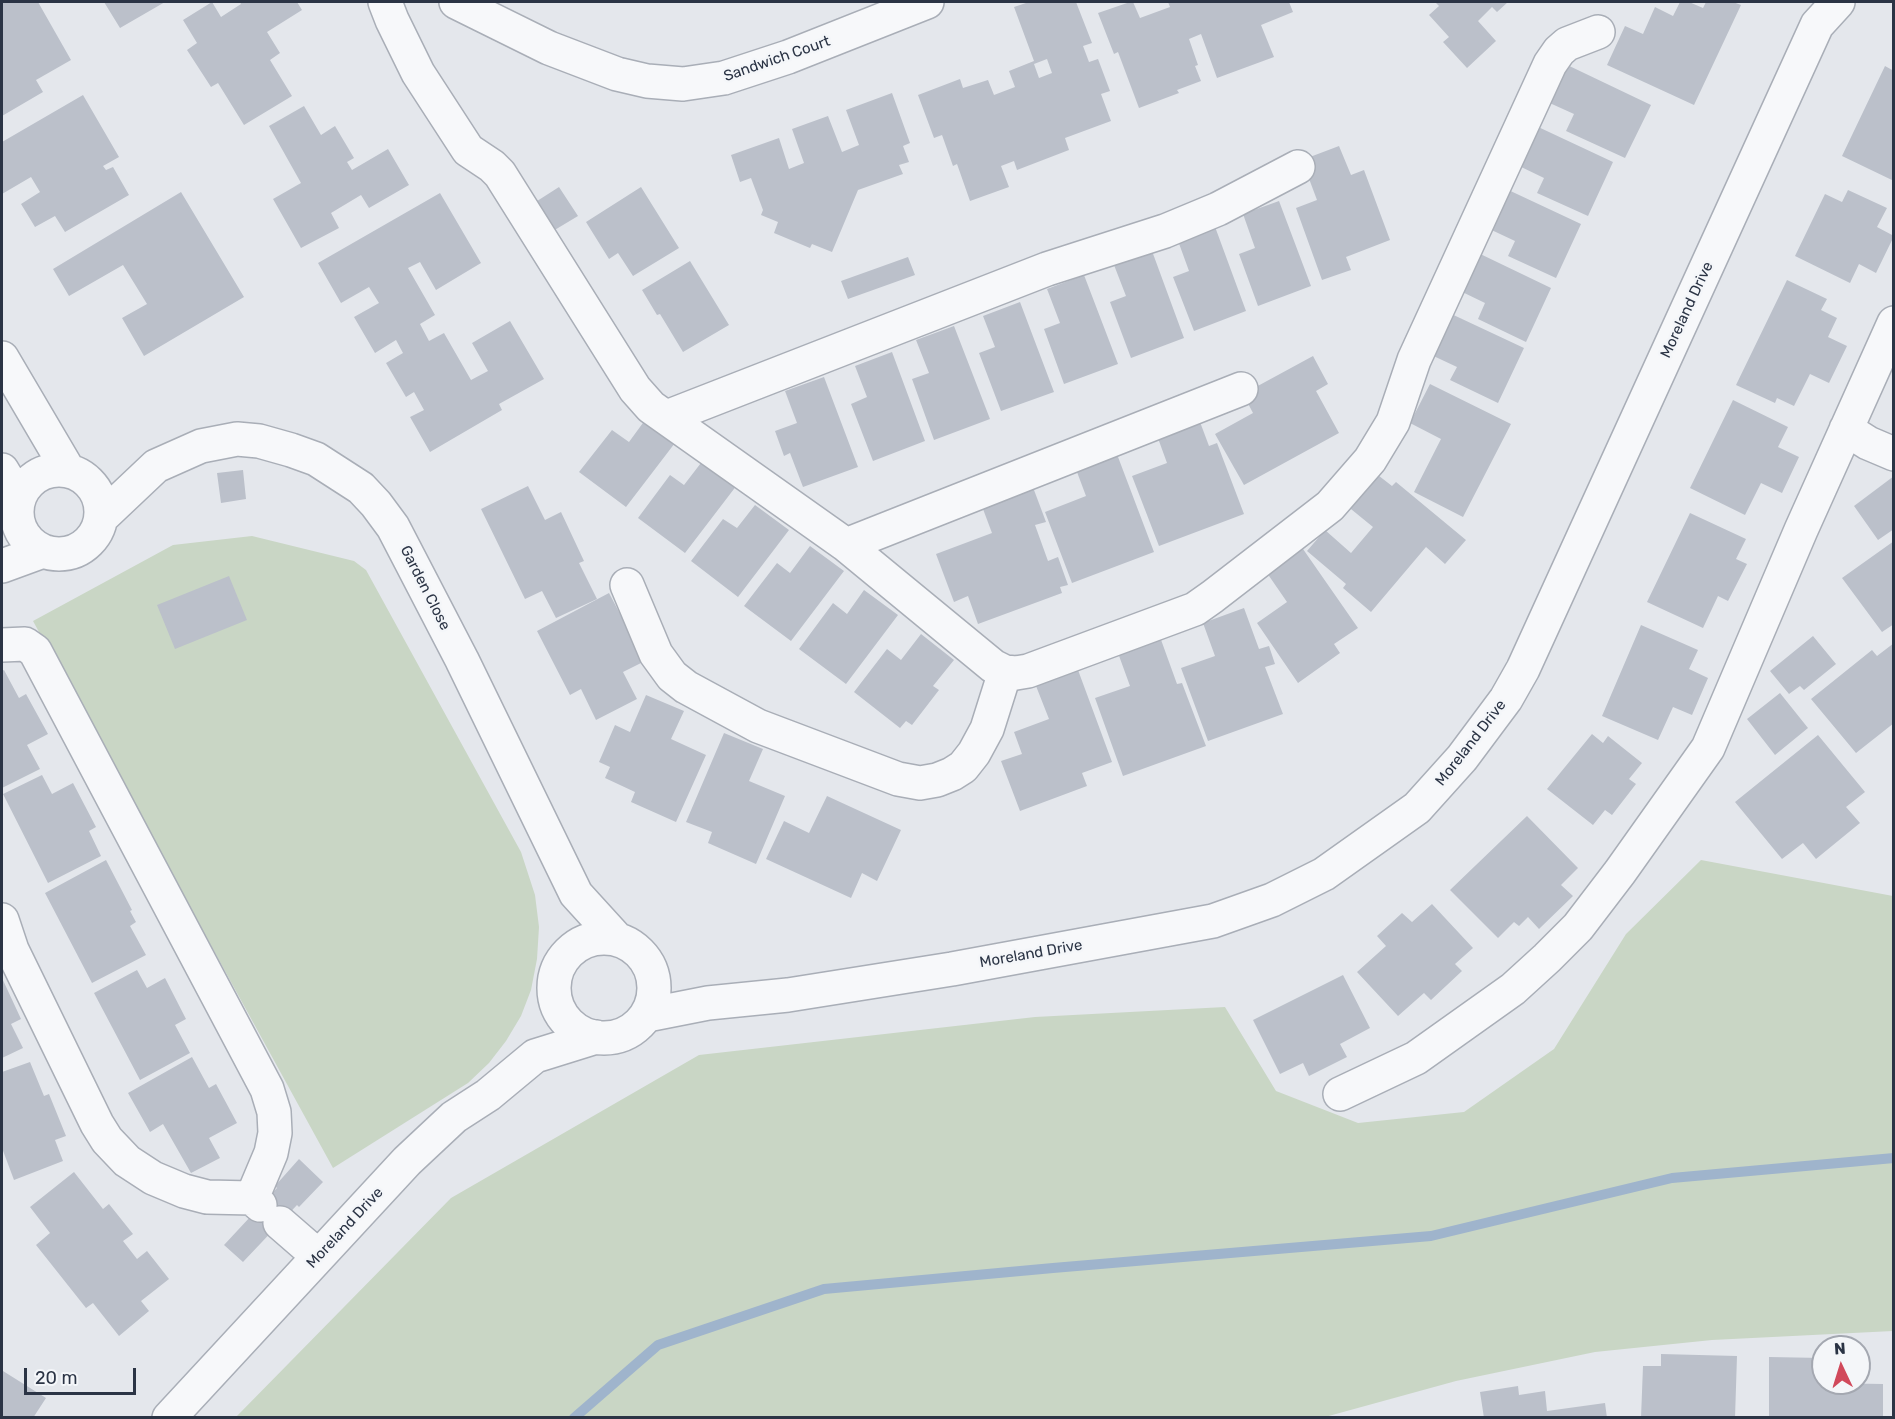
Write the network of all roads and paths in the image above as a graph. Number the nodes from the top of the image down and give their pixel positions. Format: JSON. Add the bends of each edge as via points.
{"nodes":[{"id":1,"x":385,"y":2,"type":"edge"},
{"id":2,"x":456,"y":2,"type":"edge"},
{"id":3,"x":927,"y":2,"type":"edge"},
{"id":4,"x":1838,"y":2,"type":"edge"},
{"id":5,"x":1598,"y":32,"type":"dead end"},
{"id":6,"x":1298,"y":167,"type":"dead end"},
{"id":7,"x":1893,"y":323,"type":"edge"},
{"id":8,"x":2,"y":358,"type":"edge"},
{"id":9,"x":1241,"y":389,"type":"dead end"},
{"id":10,"x":667,"y":417,"type":"junction"},
{"id":11,"x":1846,"y":429,"type":"junction"},
{"id":12,"x":1893,"y":454,"type":"edge"},
{"id":13,"x":156,"y":466,"type":"junction"},
{"id":14,"x":2,"y":470,"type":"edge"},
{"id":15,"x":78,"y":476,"type":"junction"},
{"id":16,"x":101,"y":518,"type":"junction"},
{"id":17,"x":13,"y":522,"type":"edge"},
{"id":18,"x":846,"y":545,"type":"junction"},
{"id":19,"x":43,"y":550,"type":"junction"},
{"id":20,"x":2,"y":566,"type":"edge"},
{"id":21,"x":627,"y":585,"type":"dead end"},
{"id":22,"x":2,"y":645,"type":"edge"},
{"id":23,"x":1005,"y":672,"type":"junction"},
{"id":24,"x":576,"y":894,"type":"junction"},
{"id":25,"x":2,"y":920,"type":"edge"},
{"id":26,"x":617,"y":939,"type":"junction"},
{"id":27,"x":572,"y":949,"type":"junction"},
{"id":28,"x":653,"y":973,"type":"junction"},
{"id":29,"x":555,"y":999,"type":"junction"},
{"id":30,"x":708,"y":1004,"type":"junction"},
{"id":31,"x":646,"y":1015,"type":"junction"},
{"id":32,"x":596,"y":1037,"type":"junction"},
{"id":33,"x":536,"y":1056,"type":"junction"},
{"id":34,"x":1340,"y":1094,"type":"dead end"},
{"id":35,"x":264,"y":1209,"type":"junction"},
{"id":36,"x":318,"y":1256,"type":"junction"},
{"id":37,"x":169,"y":1418,"type":"edge"}],
"edges":[{"from":1,"to":10,"type":"street","via":[[418,73],[468,150],[500,174],[635,389],[651,407]]},
{"from":2,"to":3,"type":"street","name":"Sandwich Court","via":[[549,48],[617,74],[683,84],[724,78],[788,57]]},
{"from":4,"to":30,"type":"street","name":"Moreland Drive","via":[[1817,25],[1523,669],[1462,758],[1417,808],[1324,874],[1272,900],[1213,921],[940,971]]},
{"from":5,"to":23,"type":"street","via":[[1567,44],[1550,64],[1414,360],[1393,422],[1370,460],[1330,506],[1195,609],[1028,671]]},
{"from":6,"to":10,"type":"street","via":[[1218,209],[1165,231],[1047,269]]},
{"from":7,"to":11,"type":"street"},
{"from":8,"to":15,"type":"street"},
{"from":9,"to":18,"type":"street"},
{"from":10,"to":18,"type":"street"},
{"from":11,"to":12,"type":"street"},
{"from":11,"to":34,"type":"street","via":[[1708,747],[1606,891],[1578,927],[1513,989],[1416,1058]]},
{"from":13,"to":15,"type":"street","name":"Garden Close"},
{"from":13,"to":16,"type":"street","name":"Garden Close"},
{"from":13,"to":24,"type":"street","name":"Garden Close","via":[[201,446],[248,439],[316,459],[361,488],[393,527]]},
{"from":14,"to":17,"type":"street"},
{"from":15,"to":16,"type":"street","via":[[97,492]]},
{"from":15,"to":17,"type":"street","via":[[48,471],[38,475],[23,489]]},
{"from":16,"to":19,"type":"street","via":[[90,541],[79,549],[55,554]]},
{"from":17,"to":19,"type":"street"},
{"from":18,"to":23,"type":"street"},
{"from":19,"to":20,"type":"street"},
{"from":21,"to":23,"type":"street","via":[[656,654],[686,687],[758,726],[898,779],[920,783],[937,780],[963,767],[987,729]]},
{"from":22,"to":35,"type":"street","via":[[25,644],[35,651],[267,1089],[275,1133]]},
{"from":24,"to":26,"type":"street"},
{"from":24,"to":27,"type":"street"},
{"from":25,"to":35,"type":"street","via":[[12,950],[107,1140],[127,1161],[153,1178],[184,1191]]},
{"from":26,"to":27,"type":"street","via":[[593,939]]},
{"from":26,"to":28,"type":"street","via":[[639,951]]},
{"from":27,"to":29,"type":"street","via":[[556,972]]},
{"from":28,"to":30,"type":"street"},
{"from":28,"to":31,"type":"street","via":[[654,995]]},
{"from":29,"to":32,"type":"street","via":[[570,1024]]},
{"from":29,"to":33,"type":"street"},
{"from":30,"to":31,"type":"street","name":"Moreland Drive"},
{"from":31,"to":32,"type":"street","via":[[624,1034]]},
{"from":32,"to":33,"type":"street","name":"Moreland Drive"},
{"from":33,"to":36,"type":"street","name":"Moreland Drive","via":[[438,1132]]},
{"from":35,"to":36,"type":"street"},
{"from":36,"to":37,"type":"street","name":"Moreland Drive"}]}
